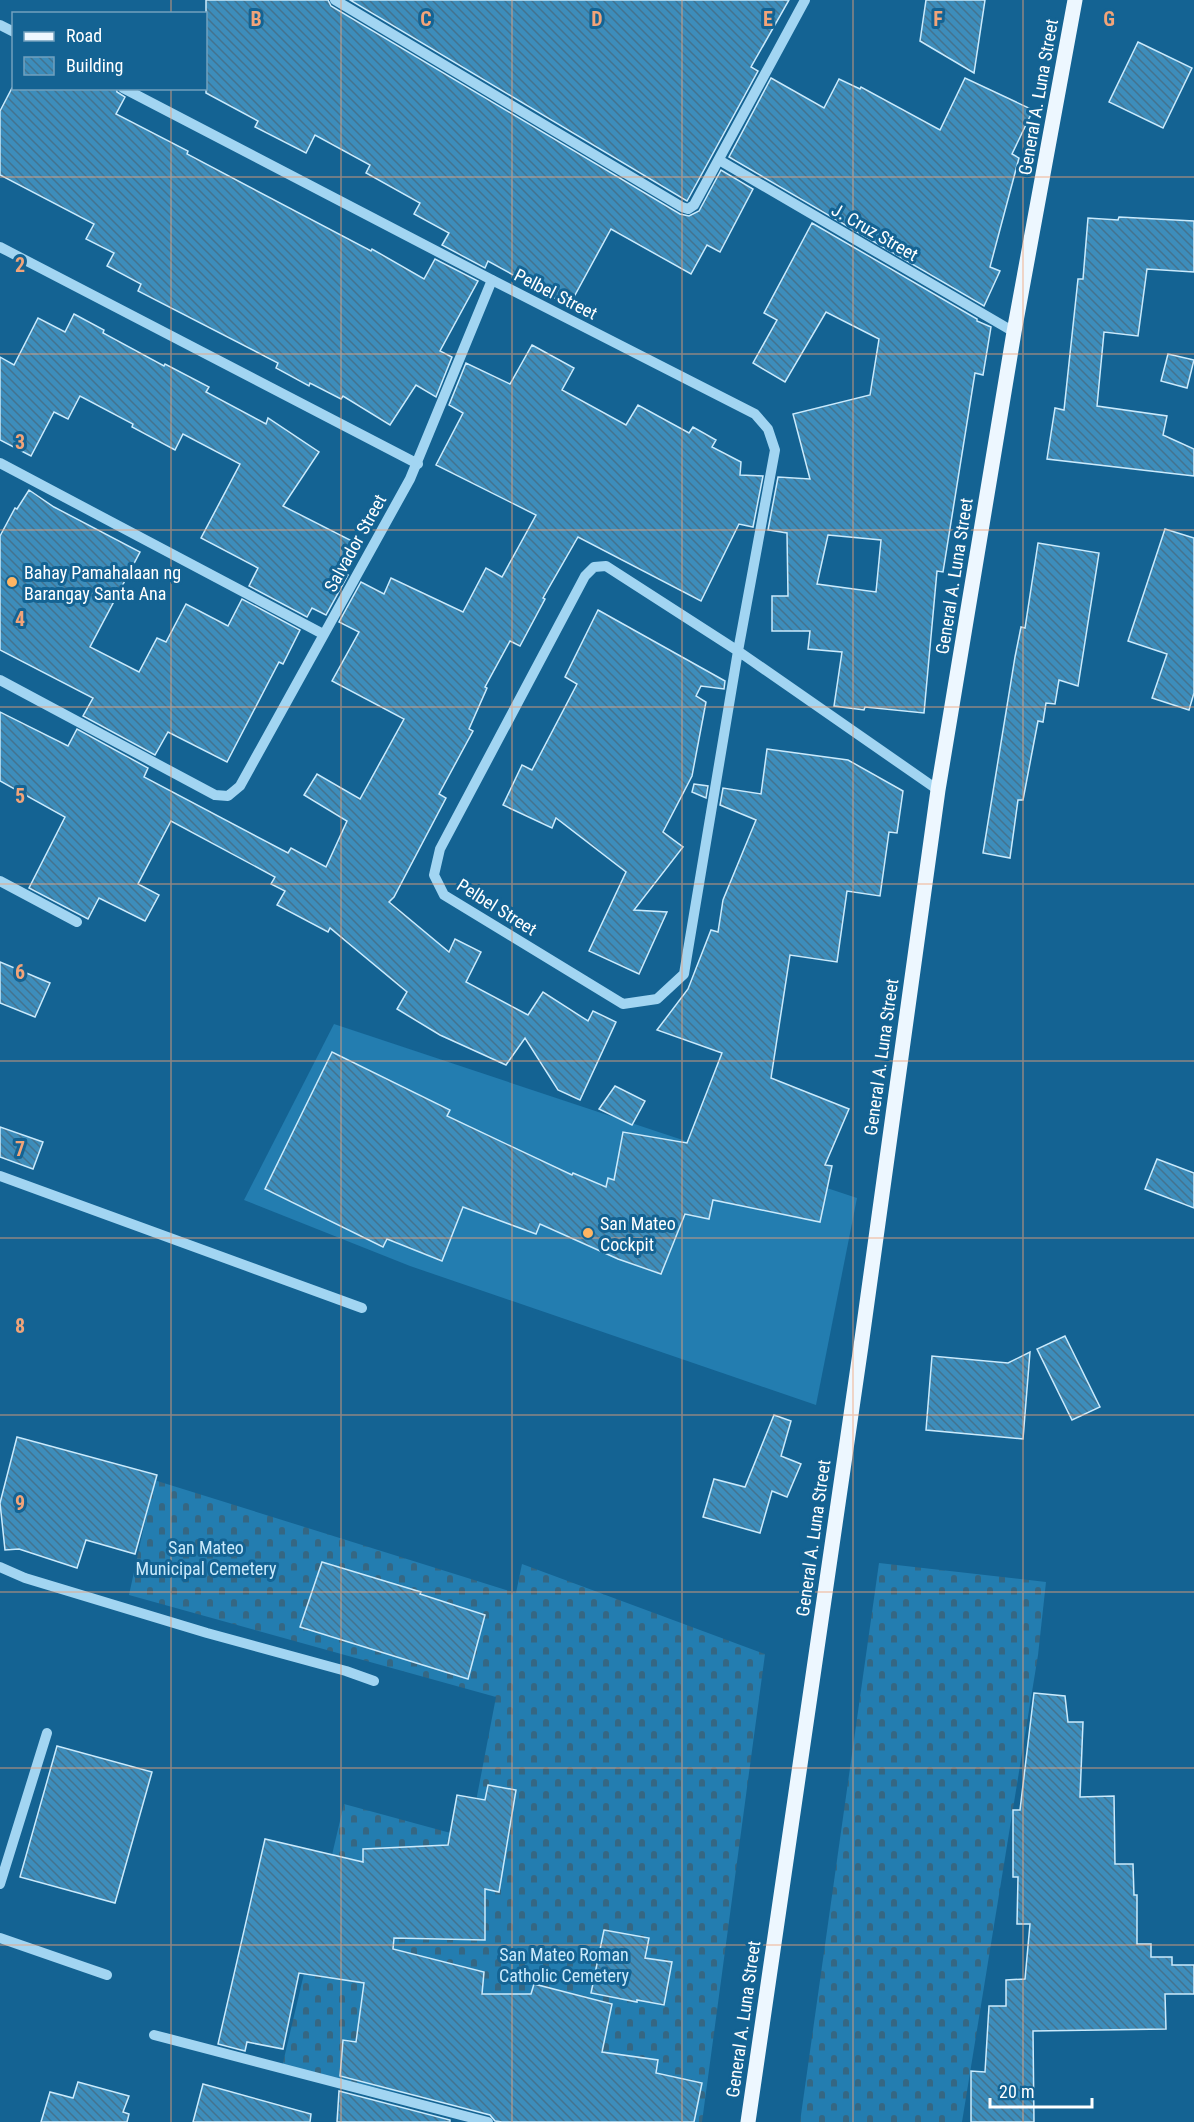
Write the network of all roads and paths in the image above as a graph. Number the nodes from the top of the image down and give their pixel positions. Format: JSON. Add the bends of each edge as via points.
{"nodes":[{"id":1,"x":335,"y":0,"type":"edge"},
{"id":2,"x":805,"y":0,"type":"edge"},
{"id":3,"x":1076,"y":0,"type":"edge"},
{"id":4,"x":127,"y":90,"type":"edge"},
{"id":5,"x":719,"y":160,"type":"junction"},
{"id":6,"x":0,"y":247,"type":"edge"},
{"id":7,"x":492,"y":280,"type":"junction"},
{"id":8,"x":1014,"y":332,"type":"junction"},
{"id":9,"x":0,"y":463,"type":"edge"},
{"id":10,"x":418,"y":464,"type":"junction"},
{"id":11,"x":323,"y":634,"type":"junction"},
{"id":12,"x":738,"y":651,"type":"junction"},
{"id":13,"x":0,"y":680,"type":"edge"},
{"id":14,"x":938,"y":790,"type":"junction"},
{"id":15,"x":0,"y":881,"type":"edge"},
{"id":16,"x":77,"y":922,"type":"dead end"},
{"id":17,"x":0,"y":1176,"type":"edge"},
{"id":18,"x":362,"y":1308,"type":"dead end"},
{"id":19,"x":0,"y":1567,"type":"edge"},
{"id":20,"x":374,"y":1681,"type":"dead end"},
{"id":21,"x":46,"y":1732,"type":"dead end"},
{"id":22,"x":0,"y":1884,"type":"edge"},
{"id":23,"x":0,"y":1938,"type":"edge"},
{"id":24,"x":107,"y":1975,"type":"dead end"},
{"id":25,"x":154,"y":2035,"type":"dead end"},
{"id":26,"x":488,"y":2122,"type":"edge"},
{"id":27,"x":748,"y":2122,"type":"edge"}],
"edges":[{"from":1,"to":5,"type":"street","via":[[682,207],[694,205]]},
{"from":2,"to":5,"type":"street"},
{"from":3,"to":8,"type":"main road","name":"General A. Luna Street"},
{"from":4,"to":7,"type":"street","name":"Pelbel Street"},
{"from":5,"to":8,"type":"street","name":"J. Cruz Street"},
{"from":6,"to":10,"type":"street"},
{"from":7,"to":10,"type":"street","name":"Salvador Street"},
{"from":7,"to":12,"type":"street","name":"Pelbel Street","via":[[755,414],[768,429],[776,450]]},
{"from":8,"to":14,"type":"main road","name":"General A. Luna Street"},
{"from":9,"to":11,"type":"street"},
{"from":10,"to":11,"type":"street","name":"Salvador Street"},
{"from":11,"to":13,"type":"street","name":"Salvador Street","via":[[240,786],[228,796],[215,795]]},
{"from":12,"to":12,"type":"street","name":"Pelbel Street","via":[[684,974],[657,999],[623,1004],[444,895],[434,875],[440,849],[585,576],[594,567],[606,566]]},
{"from":12,"to":14,"type":"street","name":"Pelbel Street"},
{"from":14,"to":27,"type":"main road","name":"General A. Luna Street"},
{"from":15,"to":16,"type":"street"},
{"from":17,"to":18,"type":"street"},
{"from":19,"to":20,"type":"street","via":[[25,1578]]},
{"from":21,"to":22,"type":"street"},
{"from":23,"to":24,"type":"street"},
{"from":25,"to":26,"type":"street"}]}
